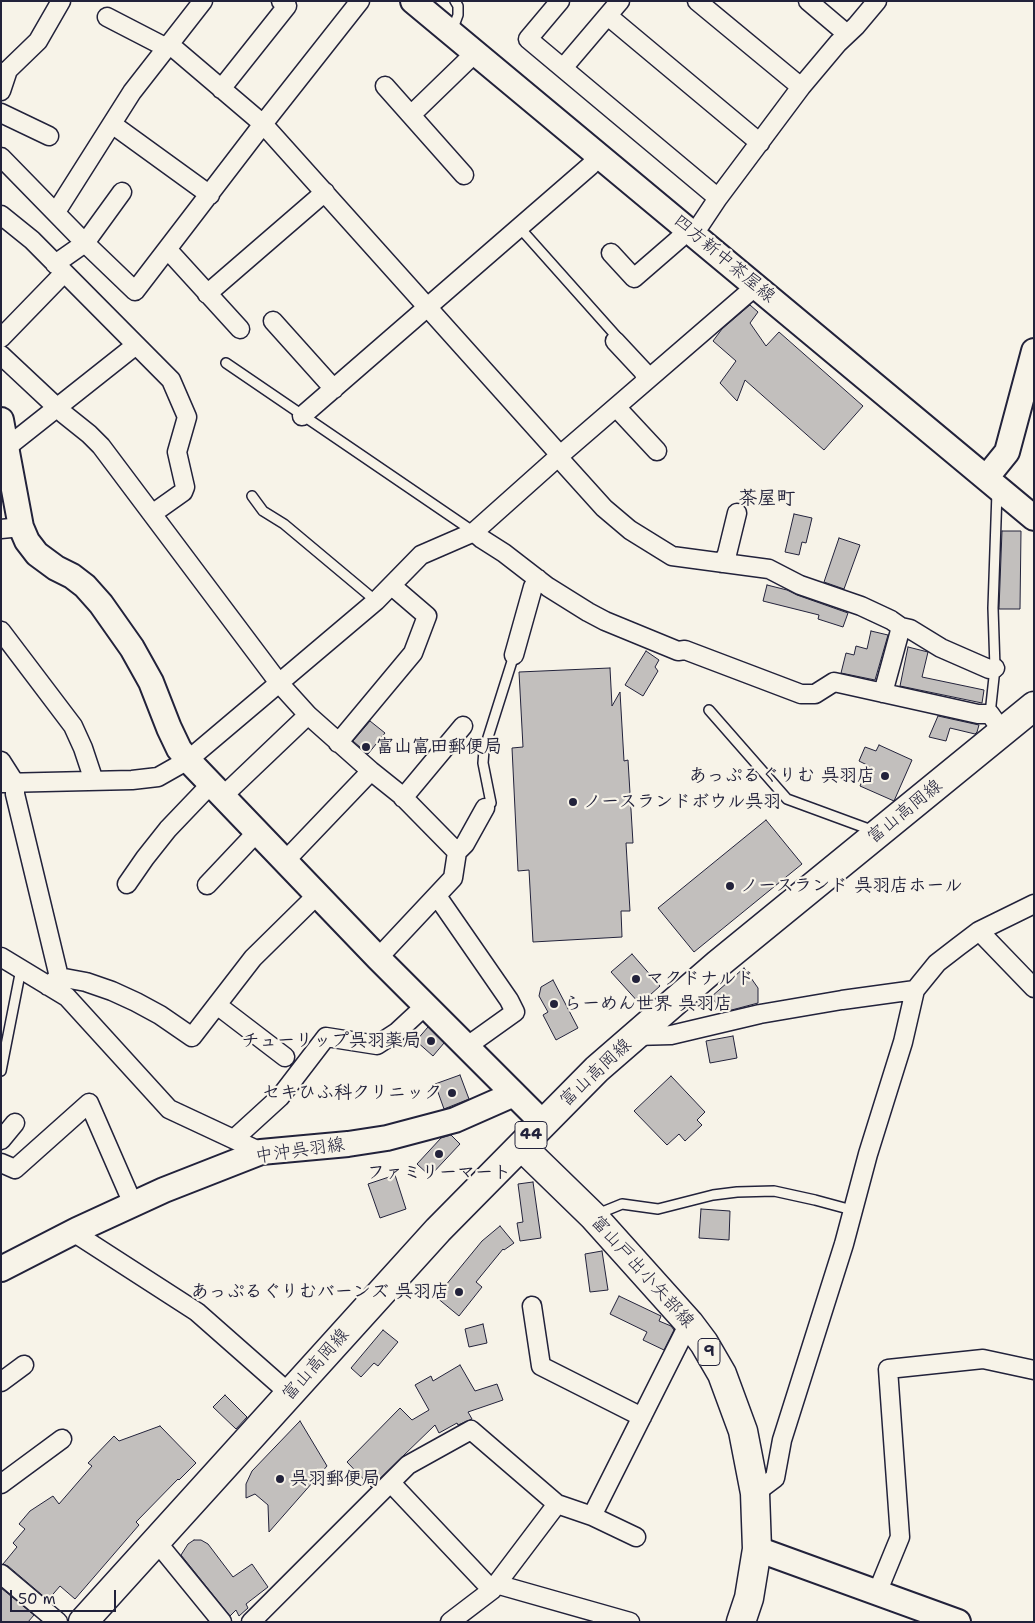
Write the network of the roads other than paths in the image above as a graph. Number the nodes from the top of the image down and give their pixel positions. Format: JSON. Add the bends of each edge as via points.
{"nodes":[{"id":1,"x":61,"y":1,"type":"edge"},
{"id":2,"x":203,"y":1,"type":"edge"},
{"id":3,"x":282,"y":1,"type":"edge"},
{"id":4,"x":360,"y":1,"type":"edge"},
{"id":5,"x":412,"y":1,"type":"edge"},
{"id":6,"x":455,"y":1,"type":"edge"},
{"id":7,"x":560,"y":1,"type":"edge"},
{"id":8,"x":620,"y":1,"type":"edge"},
{"id":9,"x":697,"y":1,"type":"edge"},
{"id":10,"x":808,"y":1,"type":"edge"},
{"id":11,"x":877,"y":1,"type":"edge"},
{"id":12,"x":608,"y":16,"type":"junction"},
{"id":13,"x":107,"y":17,"type":"dead end"},
{"id":14,"x":451,"y":34,"type":"junction"},
{"id":15,"x":847,"y":34,"type":"junction"},
{"id":16,"x":168,"y":46,"type":"junction"},
{"id":17,"x":475,"y":53,"type":"junction"},
{"id":18,"x":563,"y":68,"type":"junction"},
{"id":19,"x":385,"y":86,"type":"dead end"},
{"id":20,"x":801,"y":87,"type":"junction"},
{"id":21,"x":221,"y":88,"type":"junction"},
{"id":22,"x":1,"y":91,"type":"edge"},
{"id":23,"x":1,"y":113,"type":"edge"},
{"id":24,"x":411,"y":115,"type":"junction"},
{"id":25,"x":112,"y":124,"type":"junction"},
{"id":26,"x":263,"y":124,"type":"junction"},
{"id":27,"x":50,"y":136,"type":"dead end"},
{"id":28,"x":760,"y":143,"type":"junction"},
{"id":29,"x":599,"y":156,"type":"junction"},
{"id":30,"x":1,"y":157,"type":"edge"},
{"id":31,"x":464,"y":175,"type":"dead end"},
{"id":32,"x":122,"y":192,"type":"dead end"},
{"id":33,"x":325,"y":192,"type":"junction"},
{"id":34,"x":210,"y":195,"type":"junction"},
{"id":35,"x":718,"y":198,"type":"junction"},
{"id":36,"x":56,"y":212,"type":"junction"},
{"id":37,"x":1,"y":215,"type":"edge"},
{"id":38,"x":519,"y":227,"type":"junction"},
{"id":39,"x":691,"y":231,"type":"junction"},
{"id":40,"x":85,"y":243,"type":"junction"},
{"id":41,"x":168,"y":250,"type":"junction"},
{"id":42,"x":611,"y":253,"type":"dead end"},
{"id":43,"x":60,"y":269,"type":"junction"},
{"id":44,"x":756,"y":286,"type":"junction"},
{"id":45,"x":207,"y":294,"type":"junction"},
{"id":46,"x":427,"y":307,"type":"junction"},
{"id":47,"x":273,"y":321,"type":"dead end"},
{"id":48,"x":240,"y":329,"type":"dead end"},
{"id":49,"x":1,"y":338,"type":"edge"},
{"id":50,"x":615,"y":341,"type":"joint"},
{"id":51,"x":136,"y":345,"type":"junction"},
{"id":52,"x":1034,"y":351,"type":"edge"},
{"id":53,"x":1,"y":355,"type":"edge"},
{"id":54,"x":226,"y":363,"type":"dead end"},
{"id":55,"x":647,"y":380,"type":"junction"},
{"id":56,"x":334,"y":389,"type":"junction"},
{"id":57,"x":616,"y":407,"type":"junction"},
{"id":58,"x":57,"y":408,"type":"junction"},
{"id":59,"x":302,"y":416,"type":"junction"},
{"id":60,"x":1,"y":420,"type":"edge"},
{"id":61,"x":6,"y":448,"type":"junction"},
{"id":62,"x":657,"y":451,"type":"dead end"},
{"id":63,"x":559,"y":456,"type":"junction"},
{"id":64,"x":991,"y":483,"type":"junction"},
{"id":65,"x":8,"y":486,"type":"edge"},
{"id":66,"x":252,"y":496,"type":"dead end"},
{"id":67,"x":152,"y":514,"type":"junction"},
{"id":68,"x":737,"y":514,"type":"dead end"},
{"id":69,"x":1034,"y":518,"type":"edge"},
{"id":70,"x":7,"y":528,"type":"edge"},
{"id":71,"x":474,"y":532,"type":"junction"},
{"id":72,"x":722,"y":563,"type":"junction"},
{"id":73,"x":538,"y":579,"type":"junction"},
{"id":74,"x":392,"y":586,"type":"junction"},
{"id":75,"x":376,"y":601,"type":"junction"},
{"id":76,"x":901,"y":627,"type":"junction"},
{"id":77,"x":1,"y":631,"type":"edge"},
{"id":78,"x":514,"y":655,"type":"joint"},
{"id":79,"x":995,"y":668,"type":"junction"},
{"id":80,"x":279,"y":683,"type":"junction"},
{"id":81,"x":883,"y":693,"type":"junction"},
{"id":82,"x":1034,"y":706,"type":"edge"},
{"id":83,"x":709,"y":710,"type":"dead end"},
{"id":84,"x":308,"y":715,"type":"junction"},
{"id":85,"x":997,"y":722,"type":"junction"},
{"id":86,"x":463,"y":726,"type":"dead end"},
{"id":87,"x":338,"y":743,"type":"junction"},
{"id":88,"x":188,"y":760,"type":"junction"},
{"id":89,"x":1,"y":761,"type":"edge"},
{"id":90,"x":370,"y":771,"type":"junction"},
{"id":91,"x":94,"y":781,"type":"junction"},
{"id":92,"x":8,"y":783,"type":"edge"},
{"id":93,"x":217,"y":790,"type":"junction"},
{"id":94,"x":403,"y":798,"type":"junction"},
{"id":95,"x":485,"y":808,"type":"joint"},
{"id":96,"x":257,"y":832,"type":"junction"},
{"id":97,"x":879,"y":833,"type":"junction"},
{"id":98,"x":457,"y":852,"type":"junction"},
{"id":99,"x":285,"y":861,"type":"junction"},
{"id":100,"x":127,"y":884,"type":"dead end"},
{"id":101,"x":207,"y":885,"type":"dead end"},
{"id":102,"x":317,"y":895,"type":"junction"},
{"id":103,"x":437,"y":896,"type":"junction"},
{"id":104,"x":1034,"y":904,"type":"edge"},
{"id":105,"x":979,"y":931,"type":"junction"},
{"id":106,"x":1,"y":957,"type":"edge"},
{"id":107,"x":378,"y":958,"type":"junction"},
{"id":108,"x":21,"y":970,"type":"junction"},
{"id":109,"x":53,"y":981,"type":"junction"},
{"id":110,"x":1034,"y":988,"type":"edge"},
{"id":111,"x":915,"y":990,"type":"junction"},
{"id":112,"x":217,"y":1005,"type":"junction"},
{"id":113,"x":425,"y":1006,"type":"junction"},
{"id":114,"x":634,"y":1036,"type":"junction"},
{"id":115,"x":466,"y":1047,"type":"junction"},
{"id":116,"x":285,"y":1057,"type":"dead end"},
{"id":117,"x":1,"y":1071,"type":"edge"},
{"id":118,"x":514,"y":1094,"type":"junction"},
{"id":119,"x":15,"y":1122,"type":"dead end"},
{"id":120,"x":543,"y":1123,"type":"junction"},
{"id":121,"x":234,"y":1139,"type":"junction"},
{"id":122,"x":1,"y":1140,"type":"edge"},
{"id":123,"x":521,"y":1146,"type":"junction"},
{"id":124,"x":261,"y":1152,"type":"junction"},
{"id":125,"x":1,"y":1162,"type":"edge"},
{"id":126,"x":133,"y":1204,"type":"junction"},
{"id":127,"x":852,"y":1210,"type":"junction"},
{"id":128,"x":593,"y":1216,"type":"junction"},
{"id":129,"x":73,"y":1232,"type":"junction"},
{"id":130,"x":1,"y":1269,"type":"edge"},
{"id":131,"x":532,"y":1306,"type":"dead end"},
{"id":132,"x":689,"y":1323,"type":"junction"},
{"id":133,"x":24,"y":1365,"type":"dead end"},
{"id":134,"x":1034,"y":1370,"type":"edge"},
{"id":135,"x":1,"y":1382,"type":"edge"},
{"id":136,"x":290,"y":1394,"type":"junction"},
{"id":137,"x":642,"y":1417,"type":"junction"},
{"id":138,"x":62,"y":1439,"type":"dead end"},
{"id":139,"x":390,"y":1483,"type":"junction"},
{"id":140,"x":1,"y":1484,"type":"edge"},
{"id":141,"x":755,"y":1494,"type":"junction"},
{"id":142,"x":557,"y":1504,"type":"junction"},
{"id":143,"x":592,"y":1516,"type":"junction"},
{"id":144,"x":636,"y":1537,"type":"dead end"},
{"id":145,"x":156,"y":1541,"type":"junction"},
{"id":146,"x":757,"y":1548,"type":"junction"},
{"id":147,"x":1,"y":1574,"type":"edge"},
{"id":148,"x":494,"y":1587,"type":"junction"},
{"id":149,"x":877,"y":1593,"type":"junction"},
{"id":150,"x":58,"y":1622,"type":"edge"},
{"id":151,"x":83,"y":1622,"type":"edge"},
{"id":152,"x":222,"y":1622,"type":"edge"},
{"id":153,"x":251,"y":1622,"type":"edge"},
{"id":154,"x":450,"y":1622,"type":"edge"},
{"id":155,"x":630,"y":1622,"type":"edge"},
{"id":156,"x":741,"y":1622,"type":"edge"},
{"id":157,"x":958,"y":1622,"type":"edge"}],
"edges":[{"from":1,"to":22,"type":"street","via":[[38,41],[8,70]]},
{"from":2,"to":16,"type":"street"},
{"from":3,"to":21,"type":"street","via":[[287,6]]},
{"from":4,"to":26,"type":"street"},
{"from":5,"to":14,"type":"main road","name":"四方新中茶屋線"},
{"from":6,"to":14,"type":"lane","via":[[458,15]]},
{"from":7,"to":18,"type":"street","via":[[528,39]]},
{"from":8,"to":12,"type":"street"},
{"from":9,"to":20,"type":"street"},
{"from":10,"to":15,"type":"street"},
{"from":11,"to":15,"type":"street"},
{"from":12,"to":18,"type":"street"},
{"from":12,"to":28,"type":"street"},
{"from":13,"to":16,"type":"street"},
{"from":14,"to":17,"type":"main road","name":"四方新中茶屋線"},
{"from":15,"to":20,"type":"street"},
{"from":16,"to":21,"type":"street"},
{"from":16,"to":25,"type":"street"},
{"from":17,"to":24,"type":"street"},
{"from":17,"to":29,"type":"main road","name":"四方新中茶屋線"},
{"from":18,"to":35,"type":"street"},
{"from":19,"to":24,"type":"street"},
{"from":20,"to":28,"type":"street"},
{"from":21,"to":26,"type":"street"},
{"from":23,"to":27,"type":"street"},
{"from":24,"to":31,"type":"street"},
{"from":25,"to":34,"type":"street"},
{"from":25,"to":36,"type":"street"},
{"from":26,"to":33,"type":"street"},
{"from":26,"to":34,"type":"street"},
{"from":28,"to":35,"type":"street"},
{"from":29,"to":38,"type":"street"},
{"from":29,"to":39,"type":"main road","name":"四方新中茶屋線"},
{"from":30,"to":36,"type":"street"},
{"from":32,"to":40,"type":"street"},
{"from":33,"to":45,"type":"street"},
{"from":33,"to":46,"type":"street"},
{"from":34,"to":41,"type":"street"},
{"from":35,"to":39,"type":"street"},
{"from":36,"to":40,"type":"street"},
{"from":37,"to":43,"type":"street"},
{"from":38,"to":46,"type":"street"},
{"from":38,"to":50,"type":"lane","via":[[617,337]]},
{"from":39,"to":42,"type":"street","via":[[634,278]]},
{"from":39,"to":44,"type":"main road","name":"四方新中茶屋線"},
{"from":40,"to":41,"type":"street","via":[[135,291]]},
{"from":40,"to":43,"type":"street"},
{"from":41,"to":45,"type":"street"},
{"from":43,"to":49,"type":"street"},
{"from":43,"to":51,"type":"street"},
{"from":44,"to":55,"type":"street"},
{"from":44,"to":64,"type":"main road","name":"四方新中茶屋線"},
{"from":45,"to":48,"type":"street"},
{"from":46,"to":56,"type":"street"},
{"from":46,"to":63,"type":"street"},
{"from":47,"to":56,"type":"street"},
{"from":50,"to":55,"type":"street"},
{"from":51,"to":58,"type":"street"},
{"from":51,"to":67,"type":"street","via":[[170,380],[187,417],[177,452],[183,492]]},
{"from":52,"to":64,"type":"main road","via":[[1007,452]]},
{"from":53,"to":58,"type":"street"},
{"from":54,"to":59,"type":"lane"},
{"from":55,"to":57,"type":"street"},
{"from":56,"to":59,"type":"street"},
{"from":57,"to":62,"type":"street"},
{"from":57,"to":63,"type":"street"},
{"from":58,"to":61,"type":"street"},
{"from":58,"to":67,"type":"street","via":[[101,446]]},
{"from":59,"to":71,"type":"lane"},
{"from":60,"to":61,"type":"main road"},
{"from":61,"to":65,"type":"main road"},
{"from":63,"to":71,"type":"street"},
{"from":63,"to":72,"type":"street","via":[[604,508],[630,530],[672,556]]},
{"from":64,"to":69,"type":"main road","name":"四方新中茶屋線"},
{"from":64,"to":79,"type":"lane"},
{"from":65,"to":70,"type":"main road"},
{"from":66,"to":75,"type":"lane","via":[[263,511],[284,524]]},
{"from":67,"to":80,"type":"street"},
{"from":68,"to":72,"type":"street"},
{"from":70,"to":88,"type":"main road","via":[[27,541],[37,554],[85,586],[101,604],[151,682],[169,728]]},
{"from":71,"to":73,"type":"street"},
{"from":71,"to":74,"type":"street","via":[[421,555]]},
{"from":72,"to":76,"type":"street","via":[[769,569],[800,585],[862,606]]},
{"from":73,"to":78,"type":"street"},
{"from":73,"to":81,"type":"street","via":[[605,621],[678,651],[684,650],[801,694],[815,694],[834,682]]},
{"from":74,"to":75,"type":"street"},
{"from":74,"to":87,"type":"street","via":[[427,616],[413,653]]},
{"from":75,"to":80,"type":"street"},
{"from":76,"to":79,"type":"street","via":[[989,669]]},
{"from":76,"to":81,"type":"street"},
{"from":77,"to":91,"type":"street","via":[[73,726]]},
{"from":78,"to":95,"type":"lane","via":[[484,750],[483,763],[491,803]]},
{"from":79,"to":85,"type":"lane"},
{"from":80,"to":84,"type":"street"},
{"from":80,"to":88,"type":"street"},
{"from":81,"to":85,"type":"street","via":[[978,714]]},
{"from":82,"to":85,"type":"main road","name":"富山高岡線","number":"44"},
{"from":83,"to":97,"type":"lane","via":[[787,799]]},
{"from":84,"to":87,"type":"street"},
{"from":84,"to":93,"type":"street"},
{"from":85,"to":97,"type":"main road","name":"富山高岡線","number":"44"},
{"from":86,"to":94,"type":"street"},
{"from":87,"to":90,"type":"street"},
{"from":88,"to":91,"type":"street","via":[[158,777]]},
{"from":88,"to":93,"type":"main road"},
{"from":89,"to":92,"type":"street"},
{"from":90,"to":94,"type":"street"},
{"from":90,"to":99,"type":"street"},
{"from":91,"to":92,"type":"street"},
{"from":92,"to":109,"type":"street","via":[[15,794]]},
{"from":93,"to":96,"type":"main road"},
{"from":93,"to":100,"type":"street","via":[[168,829]]},
{"from":94,"to":98,"type":"street"},
{"from":95,"to":98,"type":"street"},
{"from":96,"to":99,"type":"main road"},
{"from":96,"to":101,"type":"street"},
{"from":97,"to":114,"type":"main road","name":"富山高岡線","number":"44"},
{"from":98,"to":103,"type":"street","via":[[453,878]]},
{"from":99,"to":102,"type":"main road"},
{"from":102,"to":107,"type":"main road"},
{"from":102,"to":112,"type":"street","via":[[253,958]]},
{"from":103,"to":107,"type":"street"},
{"from":103,"to":115,"type":"street","via":[[515,1012]]},
{"from":104,"to":105,"type":"street"},
{"from":105,"to":110,"type":"street"},
{"from":105,"to":111,"type":"street","via":[[937,963]]},
{"from":106,"to":108,"type":"street"},
{"from":107,"to":113,"type":"main road"},
{"from":108,"to":109,"type":"street"},
{"from":108,"to":117,"type":"lane"},
{"from":109,"to":112,"type":"street","via":[[86,982],[112,991],[160,1015],[192,1037]]},
{"from":109,"to":121,"type":"street","via":[[169,1109]]},
{"from":111,"to":114,"type":"street","via":[[760,1014],[671,1035]]},
{"from":111,"to":127,"type":"street","via":[[903,1042]]},
{"from":112,"to":116,"type":"street"},
{"from":113,"to":115,"type":"main road"},
{"from":113,"to":121,"type":"street","via":[[397,1032],[377,1045],[326,1037],[280,1097]]},
{"from":114,"to":120,"type":"main road","name":"富山高岡線","number":"44"},
{"from":115,"to":118,"type":"main road"},
{"from":118,"to":120,"type":"main road"},
{"from":118,"to":124,"type":"main road","name":"中沖呉羽線","via":[[455,1120],[387,1138]]},
{"from":119,"to":122,"type":"street"},
{"from":120,"to":123,"type":"main road","name":"富山高岡線","number":"44"},
{"from":121,"to":124,"type":"street"},
{"from":123,"to":128,"type":"main road","name":"富山戸出小矢部線","number":"9"},
{"from":123,"to":136,"type":"main road","name":"富山高岡線","number":"44","via":[[438,1230]]},
{"from":124,"to":126,"type":"main road","name":"中沖呉羽線"},
{"from":125,"to":126,"type":"street","via":[[15,1169],[89,1103]]},
{"from":126,"to":129,"type":"main road","name":"中沖呉羽線"},
{"from":127,"to":128,"type":"lane","via":[[774,1190],[713,1195],[658,1209],[622,1204]]},
{"from":127,"to":141,"type":"street","via":[[782,1440],[775,1478]]},
{"from":128,"to":132,"type":"main road","name":"富山戸出小矢部線","number":"9"},
{"from":129,"to":130,"type":"main road","name":"中沖呉羽線"},
{"from":129,"to":136,"type":"street","via":[[197,1312]]},
{"from":131,"to":137,"type":"street","via":[[541,1366]]},
{"from":132,"to":137,"type":"street"},
{"from":132,"to":141,"type":"main road","name":"富山戸出小矢部線","number":"9","via":[[722,1374],[743,1431]]},
{"from":133,"to":135,"type":"street"},
{"from":134,"to":149,"type":"street","via":[[983,1360],[888,1369],[900,1537]]},
{"from":136,"to":145,"type":"main road","name":"富山高岡線","number":"44"},
{"from":137,"to":143,"type":"street"},
{"from":138,"to":140,"type":"street"},
{"from":139,"to":142,"type":"street","via":[[408,1465],[471,1430]]},
{"from":139,"to":148,"type":"street"},
{"from":139,"to":153,"type":"street"},
{"from":141,"to":146,"type":"main road","name":"富山戸出小矢部線","number":"9"},
{"from":142,"to":143,"type":"street"},
{"from":142,"to":148,"type":"street"},
{"from":143,"to":144,"type":"street"},
{"from":145,"to":151,"type":"main road","name":"富山高岡線","number":"44"},
{"from":145,"to":152,"type":"street"},
{"from":146,"to":149,"type":"main road"},
{"from":146,"to":156,"type":"main road","name":"富山戸出小矢部線","number":"9","via":[[749,1598]]},
{"from":147,"to":150,"type":"street"},
{"from":148,"to":154,"type":"street"},
{"from":148,"to":155,"type":"street"},
{"from":149,"to":157,"type":"main road"}]}
